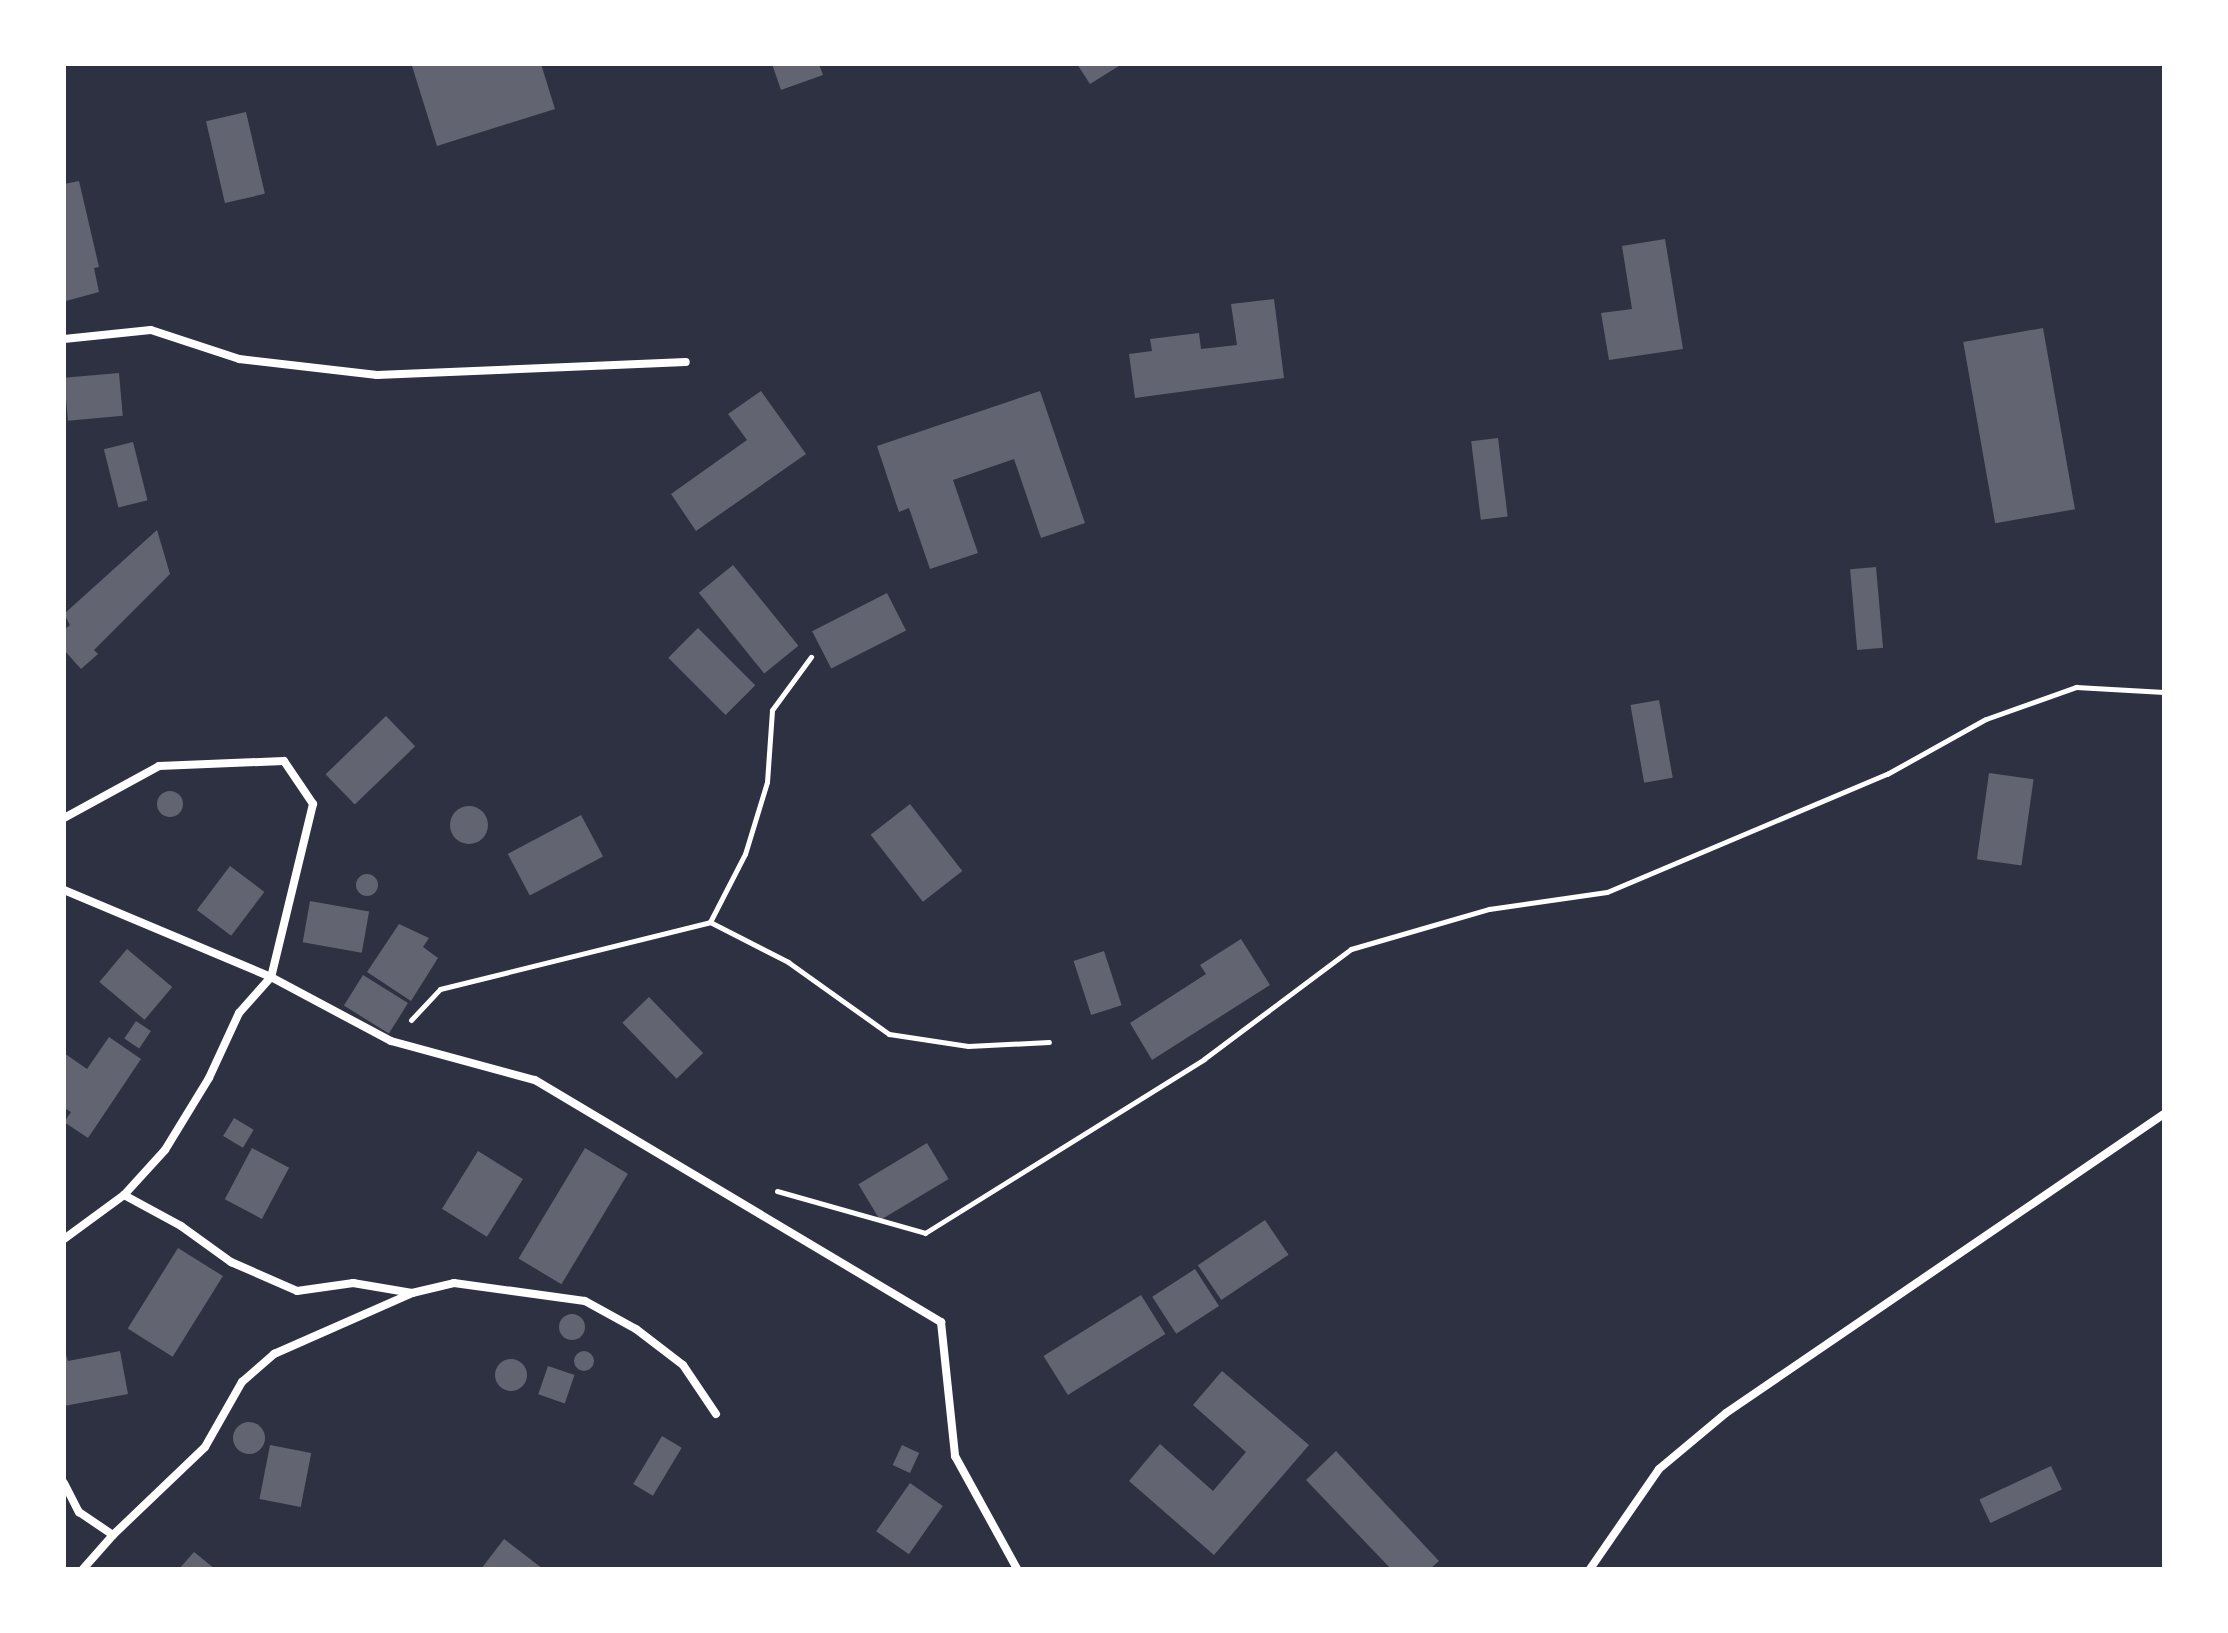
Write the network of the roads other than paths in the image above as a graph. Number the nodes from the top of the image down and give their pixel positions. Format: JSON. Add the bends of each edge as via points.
{"nodes":[{"id":1,"x":64,"y":339,"type":"edge"},
{"id":2,"x":686,"y":362,"type":"dead end"},
{"id":3,"x":64,"y":818,"type":"edge"},
{"id":4,"x":64,"y":890,"type":"edge"},
{"id":5,"x":271,"y":977,"type":"junction"},
{"id":6,"x":2164,"y":1114,"type":"edge"},
{"id":7,"x":124,"y":1195,"type":"junction"},
{"id":8,"x":64,"y":1239,"type":"edge"},
{"id":9,"x":412,"y":1293,"type":"junction"},
{"id":10,"x":716,"y":1414,"type":"dead end"},
{"id":11,"x":64,"y":1483,"type":"edge"},
{"id":12,"x":113,"y":1535,"type":"junction"},
{"id":13,"x":83,"y":1569,"type":"edge"},
{"id":14,"x":1017,"y":1569,"type":"edge"},
{"id":15,"x":1590,"y":1569,"type":"edge"}],
"edges":[{"from":1,"to":2,"type":"street","via":[[151,330],[239,359],[377,375]]},
{"from":3,"to":5,"type":"street","via":[[159,766],[284,761],[313,804]]},
{"from":4,"to":5,"type":"street"},
{"from":5,"to":7,"type":"street","via":[[239,1013],[209,1078],[165,1150]]},
{"from":5,"to":14,"type":"street","via":[[391,1041],[535,1080],[941,1322],[955,1456]]},
{"from":6,"to":15,"type":"street","via":[[1726,1413],[1659,1469]]},
{"from":7,"to":8,"type":"street"},
{"from":7,"to":9,"type":"street","via":[[231,1262],[297,1291],[353,1283]]},
{"from":9,"to":10,"type":"street","via":[[454,1283],[585,1301],[636,1329],[683,1365]]},
{"from":9,"to":12,"type":"street","via":[[274,1354],[242,1382],[205,1447]]},
{"from":11,"to":12,"type":"street","via":[[79,1512]]},
{"from":12,"to":13,"type":"street"}]}
